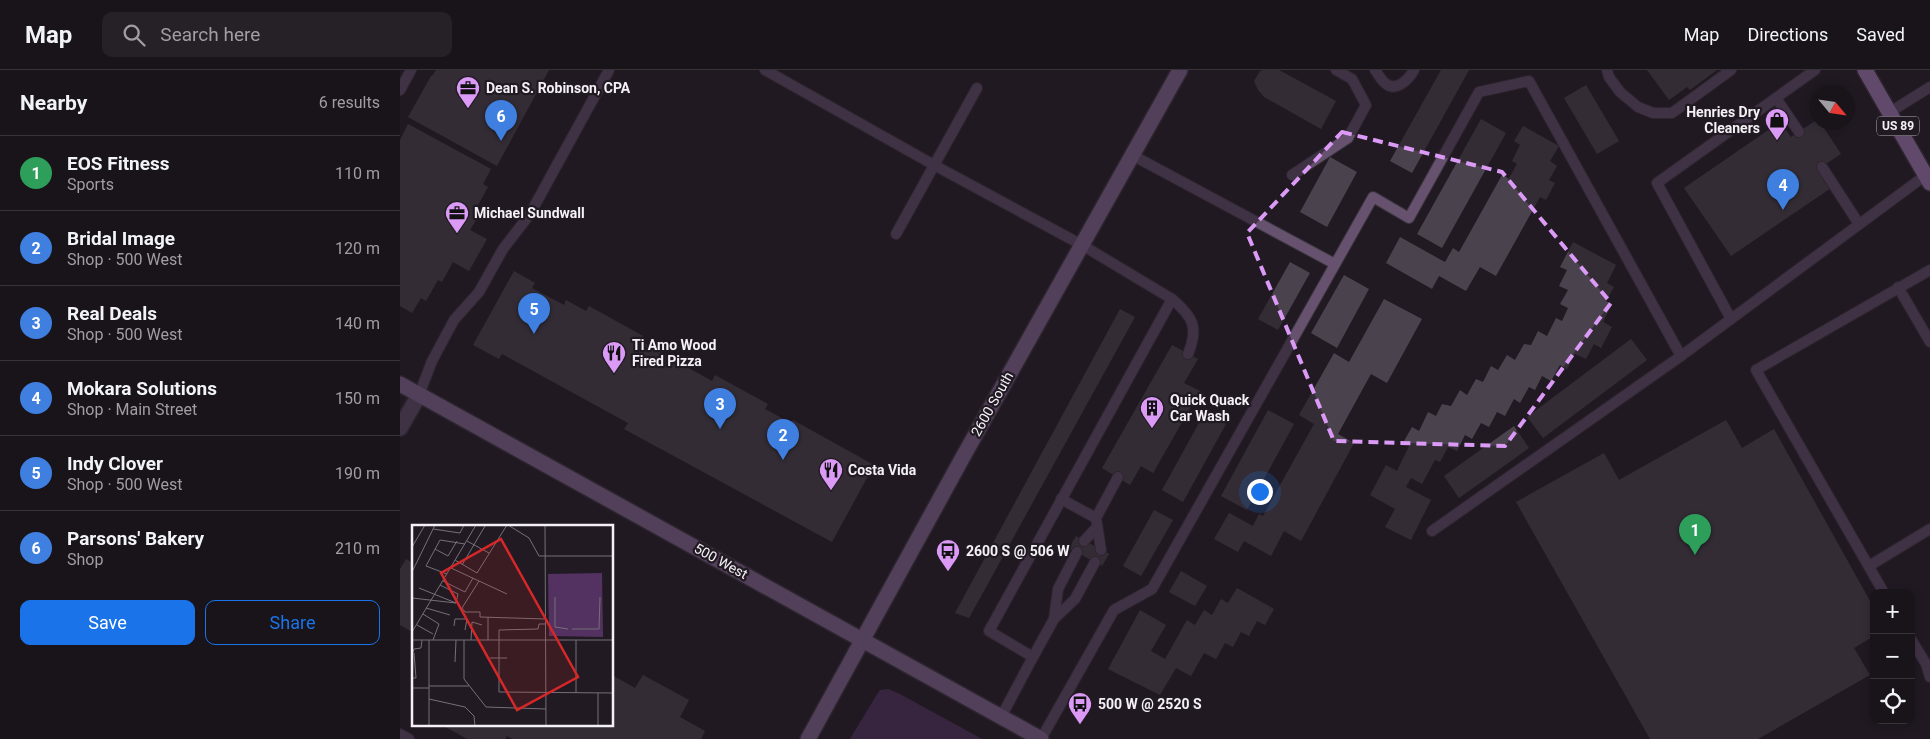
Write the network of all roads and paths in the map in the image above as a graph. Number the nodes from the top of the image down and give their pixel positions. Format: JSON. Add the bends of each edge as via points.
{"nodes":[{"id":1,"x":411,"y":70,"type":"edge"},
{"id":2,"x":609,"y":70,"type":"edge"},
{"id":3,"x":765,"y":70,"type":"edge"},
{"id":4,"x":1180,"y":70,"type":"edge"},
{"id":5,"x":1336,"y":70,"type":"edge"},
{"id":6,"x":1375,"y":70,"type":"edge"},
{"id":7,"x":1414,"y":70,"type":"edge"},
{"id":8,"x":1607,"y":70,"type":"edge"},
{"id":9,"x":1731,"y":70,"type":"edge"},
{"id":10,"x":1815,"y":70,"type":"edge"},
{"id":11,"x":1866,"y":70,"type":"edge"},
{"id":12,"x":1930,"y":87,"type":"edge"},
{"id":13,"x":977,"y":88,"type":"dead end"},
{"id":14,"x":400,"y":90,"type":"edge"},
{"id":15,"x":1776,"y":98,"type":"junction"},
{"id":16,"x":1890,"y":112,"type":"junction"},
{"id":17,"x":1799,"y":132,"type":"dead end"},
{"id":18,"x":1132,"y":155,"type":"junction"},
{"id":19,"x":934,"y":165,"type":"junction"},
{"id":20,"x":1822,"y":167,"type":"dead end"},
{"id":21,"x":1292,"y":175,"type":"dead end"},
{"id":22,"x":1928,"y":179,"type":"edge"},
{"id":23,"x":1859,"y":224,"type":"junction"},
{"id":24,"x":896,"y":234,"type":"dead end"},
{"id":25,"x":1082,"y":245,"type":"junction"},
{"id":26,"x":1336,"y":264,"type":"junction"},
{"id":27,"x":1930,"y":270,"type":"edge"},
{"id":28,"x":1898,"y":287,"type":"junction"},
{"id":29,"x":1172,"y":299,"type":"junction"},
{"id":30,"x":1730,"y":319,"type":"junction"},
{"id":31,"x":1930,"y":342,"type":"edge"},
{"id":32,"x":1188,"y":354,"type":"dead end"},
{"id":33,"x":1681,"y":356,"type":"junction"},
{"id":34,"x":400,"y":384,"type":"edge"},
{"id":35,"x":419,"y":395,"type":"junction"},
{"id":36,"x":400,"y":428,"type":"edge"},
{"id":37,"x":1118,"y":477,"type":"dead end"},
{"id":38,"x":1061,"y":498,"type":"junction"},
{"id":39,"x":1097,"y":522,"type":"junction"},
{"id":40,"x":1930,"y":529,"type":"edge"},
{"id":41,"x":1432,"y":531,"type":"dead end"},
{"id":42,"x":1084,"y":541,"type":"dead end"},
{"id":43,"x":1101,"y":550,"type":"dead end"},
{"id":44,"x":1078,"y":552,"type":"dead end"},
{"id":45,"x":1095,"y":562,"type":"dead end"},
{"id":46,"x":1869,"y":566,"type":"junction"},
{"id":47,"x":1882,"y":589,"type":"edge"},
{"id":48,"x":1054,"y":619,"type":"junction"},
{"id":49,"x":863,"y":641,"type":"junction"},
{"id":50,"x":1915,"y":646,"type":"edge"},
{"id":51,"x":1034,"y":657,"type":"junction"},
{"id":52,"x":1930,"y":676,"type":"edge"},
{"id":53,"x":1001,"y":717,"type":"junction"},
{"id":54,"x":400,"y":734,"type":"edge"},
{"id":55,"x":409,"y":739,"type":"edge"},
{"id":56,"x":808,"y":739,"type":"edge"},
{"id":57,"x":1041,"y":739,"type":"edge"}],
"edges":[{"from":1,"to":14,"type":"lane"},
{"from":2,"to":35,"type":"lane","via":[[530,214],[503,249],[479,292],[454,320],[432,361]]},
{"from":3,"to":19,"type":"lane"},
{"from":4,"to":18,"type":"main road","name":"2600 South"},
{"from":5,"to":21,"type":"lane","via":[[1352,79],[1366,106],[1348,138]]},
{"from":6,"to":7,"type":"lane","via":[[1385,84],[1392,87],[1401,85]]},
{"from":8,"to":9,"type":"lane","via":[[1620,92],[1653,113],[1672,113]]},
{"from":10,"to":15,"type":"lane"},
{"from":11,"to":16,"type":"main road","number":"US 89"},
{"from":12,"to":16,"type":"lane"},
{"from":13,"to":19,"type":"lane"},
{"from":15,"to":17,"type":"lane"},
{"from":15,"to":30,"type":"lane","via":[[1657,183]]},
{"from":16,"to":22,"type":"main road","number":"US 89"},
{"from":18,"to":25,"type":"main road","name":"2600 South"},
{"from":18,"to":26,"type":"lane"},
{"from":19,"to":24,"type":"lane"},
{"from":19,"to":25,"type":"lane"},
{"from":20,"to":23,"type":"lane"},
{"from":22,"to":23,"type":"lane"},
{"from":23,"to":30,"type":"lane"},
{"from":25,"to":29,"type":"lane"},
{"from":25,"to":49,"type":"main road","name":"2600 South"},
{"from":26,"to":33,"type":"lane","via":[[1372,197],[1409,218],[1479,92],[1529,81]]},
{"from":26,"to":57,"type":"lane","via":[[1152,589],[1114,610]]},
{"from":27,"to":28,"type":"lane"},
{"from":28,"to":31,"type":"lane"},
{"from":28,"to":46,"type":"lane","via":[[1756,370]]},
{"from":29,"to":32,"type":"lane","via":[[1183,308],[1194,330]]},
{"from":29,"to":38,"type":"lane"},
{"from":30,"to":33,"type":"lane"},
{"from":33,"to":41,"type":"lane"},
{"from":34,"to":35,"type":"main road","name":"500 West"},
{"from":35,"to":36,"type":"street"},
{"from":35,"to":49,"type":"main road","name":"500 West"},
{"from":37,"to":39,"type":"lane"},
{"from":38,"to":39,"type":"lane"},
{"from":38,"to":51,"type":"lane","via":[[989,631]]},
{"from":39,"to":42,"type":"lane"},
{"from":39,"to":43,"type":"lane"},
{"from":40,"to":46,"type":"lane"},
{"from":44,"to":48,"type":"lane","via":[[1058,589]]},
{"from":45,"to":48,"type":"lane","via":[[1075,599]]},
{"from":46,"to":47,"type":"lane"},
{"from":48,"to":51,"type":"lane"},
{"from":49,"to":53,"type":"main road","name":"500 West"},
{"from":49,"to":56,"type":"main road","name":"2600 South"},
{"from":50,"to":52,"type":"lane"},
{"from":51,"to":53,"type":"lane"},
{"from":53,"to":57,"type":"main road","name":"500 West"},
{"from":54,"to":55,"type":"lane"}]}
